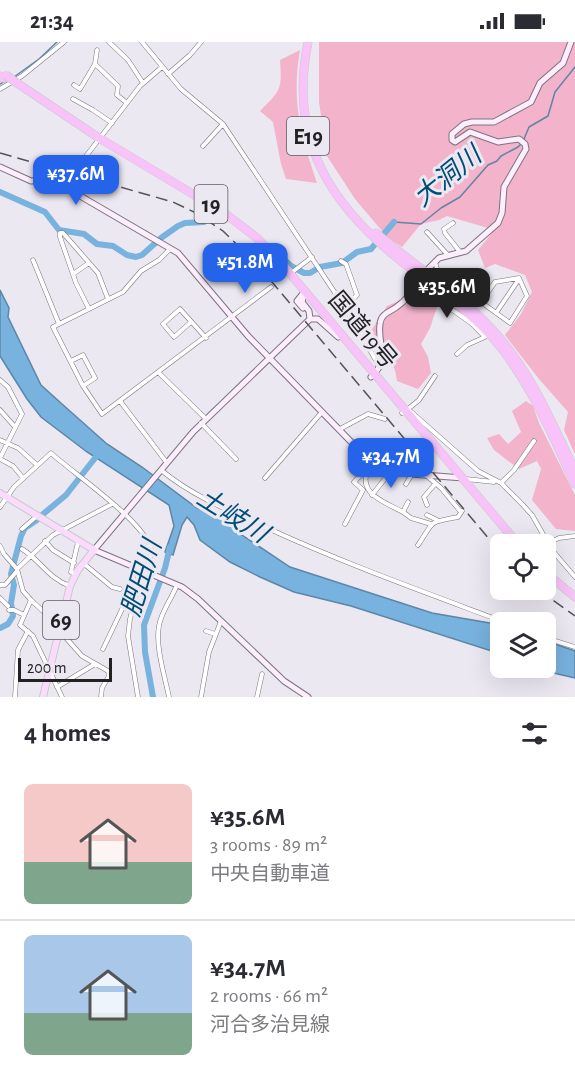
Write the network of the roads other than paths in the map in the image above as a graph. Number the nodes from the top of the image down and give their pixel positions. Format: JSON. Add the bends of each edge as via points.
{"nodes":[{"id":1,"x":64,"y":42,"type":"edge"},
{"id":2,"x":109,"y":42,"type":"edge"},
{"id":3,"x":141,"y":42,"type":"edge"},
{"id":4,"x":201,"y":42,"type":"edge"},
{"id":5,"x":308,"y":42,"type":"edge"},
{"id":6,"x":313,"y":42,"type":"edge"},
{"id":7,"x":571,"y":42,"type":"edge"},
{"id":8,"x":98,"y":50,"type":"dead end"},
{"id":9,"x":96,"y":64,"type":"junction"},
{"id":10,"x":162,"y":67,"type":"junction"},
{"id":11,"x":168,"y":74,"type":"junction"},
{"id":12,"x":2,"y":75,"type":"edge"},
{"id":13,"x":143,"y":83,"type":"junction"},
{"id":14,"x":74,"y":85,"type":"dead end"},
{"id":15,"x":0,"y":89,"type":"edge"},
{"id":16,"x":73,"y":99,"type":"dead end"},
{"id":17,"x":127,"y":104,"type":"junction"},
{"id":18,"x":112,"y":123,"type":"junction"},
{"id":19,"x":223,"y":124,"type":"junction"},
{"id":20,"x":98,"y":140,"type":"junction"},
{"id":21,"x":203,"y":146,"type":"dead end"},
{"id":22,"x":0,"y":167,"type":"edge"},
{"id":23,"x":63,"y":186,"type":"junction"},
{"id":24,"x":355,"y":216,"type":"junction"},
{"id":25,"x":453,"y":223,"type":"dead end"},
{"id":26,"x":427,"y":232,"type":"dead end"},
{"id":27,"x":383,"y":242,"type":"junction"},
{"id":28,"x":171,"y":248,"type":"junction"},
{"id":29,"x":461,"y":253,"type":"junction"},
{"id":30,"x":447,"y":254,"type":"junction"},
{"id":31,"x":312,"y":257,"type":"junction"},
{"id":32,"x":33,"y":260,"type":"dead end"},
{"id":33,"x":434,"y":261,"type":"junction"},
{"id":34,"x":343,"y":262,"type":"dead end"},
{"id":35,"x":89,"y":263,"type":"junction"},
{"id":36,"x":427,"y":270,"type":"dead end"},
{"id":37,"x":293,"y":272,"type":"junction"},
{"id":38,"x":73,"y":274,"type":"junction"},
{"id":39,"x":519,"y":278,"type":"junction"},
{"id":40,"x":418,"y":282,"type":"joint"},
{"id":41,"x":271,"y":287,"type":"dead end"},
{"id":42,"x":304,"y":294,"type":"junction"},
{"id":43,"x":108,"y":299,"type":"junction"},
{"id":44,"x":482,"y":302,"type":"junction"},
{"id":45,"x":345,"y":307,"type":"junction"},
{"id":46,"x":89,"y":309,"type":"junction"},
{"id":47,"x":496,"y":313,"type":"junction"},
{"id":48,"x":232,"y":318,"type":"junction"},
{"id":49,"x":308,"y":321,"type":"junction"},
{"id":50,"x":191,"y":322,"type":"junction"},
{"id":51,"x":59,"y":324,"type":"junction"},
{"id":52,"x":338,"y":337,"type":"junction"},
{"id":53,"x":206,"y":338,"type":"junction"},
{"id":54,"x":457,"y":354,"type":"dead end"},
{"id":55,"x":269,"y":357,"type":"junction"},
{"id":56,"x":71,"y":361,"type":"junction"},
{"id":57,"x":159,"y":373,"type":"junction"},
{"id":58,"x":375,"y":373,"type":"junction"},
{"id":59,"x":435,"y":376,"type":"dead end"},
{"id":60,"x":0,"y":380,"type":"edge"},
{"id":61,"x":83,"y":386,"type":"junction"},
{"id":62,"x":120,"y":401,"type":"junction"},
{"id":63,"x":0,"y":410,"type":"edge"},
{"id":64,"x":405,"y":411,"type":"junction"},
{"id":65,"x":322,"y":412,"type":"junction"},
{"id":66,"x":385,"y":419,"type":"dead end"},
{"id":67,"x":203,"y":421,"type":"junction"},
{"id":68,"x":16,"y":428,"type":"junction"},
{"id":69,"x":340,"y":429,"type":"junction"},
{"id":70,"x":0,"y":440,"type":"edge"},
{"id":71,"x":534,"y":441,"type":"dead end"},
{"id":72,"x":8,"y":444,"type":"junction"},
{"id":73,"x":370,"y":446,"type":"dead end"},
{"id":74,"x":366,"y":455,"type":"junction"},
{"id":75,"x":0,"y":458,"type":"edge"},
{"id":76,"x":236,"y":459,"type":"dead end"},
{"id":77,"x":167,"y":463,"type":"junction"},
{"id":78,"x":37,"y":465,"type":"junction"},
{"id":79,"x":392,"y":470,"type":"junction"},
{"id":80,"x":159,"y":471,"type":"junction"},
{"id":81,"x":575,"y":471,"type":"edge"},
{"id":82,"x":363,"y":473,"type":"junction"},
{"id":83,"x":412,"y":474,"type":"junction"},
{"id":84,"x":426,"y":475,"type":"junction"},
{"id":85,"x":23,"y":478,"type":"junction"},
{"id":86,"x":265,"y":478,"type":"dead end"},
{"id":87,"x":460,"y":478,"type":"junction"},
{"id":88,"x":501,"y":483,"type":"junction"},
{"id":89,"x":406,"y":484,"type":"dead end"},
{"id":90,"x":435,"y":484,"type":"junction"},
{"id":91,"x":575,"y":484,"type":"edge"},
{"id":92,"x":0,"y":493,"type":"edge"},
{"id":93,"x":372,"y":495,"type":"junction"},
{"id":94,"x":7,"y":497,"type":"junction"},
{"id":95,"x":408,"y":502,"type":"dead end"},
{"id":96,"x":112,"y":504,"type":"junction"},
{"id":97,"x":427,"y":504,"type":"dead end"},
{"id":98,"x":0,"y":507,"type":"edge"},
{"id":99,"x":403,"y":512,"type":"junction"},
{"id":100,"x":124,"y":513,"type":"junction"},
{"id":101,"x":427,"y":515,"type":"dead end"},
{"id":102,"x":37,"y":516,"type":"junction"},
{"id":103,"x":439,"y":520,"type":"junction"},
{"id":104,"x":345,"y":524,"type":"dead end"},
{"id":105,"x":431,"y":524,"type":"junction"},
{"id":106,"x":22,"y":529,"type":"dead end"},
{"id":107,"x":61,"y":531,"type":"junction"},
{"id":108,"x":505,"y":534,"type":"edge"},
{"id":109,"x":509,"y":534,"type":"edge"},
{"id":110,"x":542,"y":534,"type":"edge"},
{"id":111,"x":575,"y":536,"type":"edge"},
{"id":112,"x":556,"y":540,"type":"edge"},
{"id":113,"x":45,"y":541,"type":"junction"},
{"id":114,"x":78,"y":542,"type":"junction"},
{"id":115,"x":418,"y":545,"type":"dead end"},
{"id":116,"x":0,"y":546,"type":"edge"},
{"id":117,"x":22,"y":549,"type":"dead end"},
{"id":118,"x":94,"y":550,"type":"junction"},
{"id":119,"x":31,"y":554,"type":"junction"},
{"id":120,"x":556,"y":555,"type":"edge"},
{"id":121,"x":74,"y":563,"type":"junction"},
{"id":122,"x":83,"y":563,"type":"junction"},
{"id":123,"x":133,"y":566,"type":"junction"},
{"id":124,"x":15,"y":568,"type":"junction"},
{"id":125,"x":146,"y":572,"type":"junction"},
{"id":126,"x":75,"y":574,"type":"junction"},
{"id":127,"x":575,"y":577,"type":"edge"},
{"id":128,"x":556,"y":581,"type":"edge"},
{"id":129,"x":136,"y":582,"type":"junction"},
{"id":130,"x":0,"y":585,"type":"edge"},
{"id":131,"x":70,"y":586,"type":"junction"},
{"id":132,"x":175,"y":586,"type":"junction"},
{"id":133,"x":556,"y":586,"type":"edge"},
{"id":134,"x":120,"y":589,"type":"dead end"},
{"id":135,"x":575,"y":597,"type":"edge"},
{"id":136,"x":0,"y":598,"type":"edge"},
{"id":137,"x":31,"y":600,"type":"junction"},
{"id":138,"x":575,"y":602,"type":"edge"},
{"id":139,"x":64,"y":608,"type":"junction"},
{"id":140,"x":24,"y":615,"type":"junction"},
{"id":141,"x":490,"y":617,"type":"edge"},
{"id":142,"x":220,"y":621,"type":"junction"},
{"id":143,"x":59,"y":629,"type":"junction"},
{"id":144,"x":28,"y":631,"type":"junction"},
{"id":145,"x":206,"y":631,"type":"dead end"},
{"id":146,"x":215,"y":634,"type":"junction"},
{"id":147,"x":556,"y":641,"type":"edge"},
{"id":148,"x":575,"y":647,"type":"edge"},
{"id":149,"x":103,"y":649,"type":"dead end"},
{"id":150,"x":95,"y":664,"type":"junction"},
{"id":151,"x":49,"y":671,"type":"junction"},
{"id":152,"x":262,"y":674,"type":"dead end"},
{"id":153,"x":57,"y":687,"type":"junction"},
{"id":154,"x":169,"y":696,"type":"edge"},
{"id":155,"x":15,"y":697,"type":"edge"},
{"id":156,"x":43,"y":697,"type":"edge"},
{"id":157,"x":62,"y":697,"type":"edge"},
{"id":158,"x":101,"y":697,"type":"edge"},
{"id":159,"x":138,"y":697,"type":"edge"},
{"id":160,"x":177,"y":697,"type":"edge"},
{"id":161,"x":201,"y":697,"type":"edge"},
{"id":162,"x":257,"y":697,"type":"edge"},
{"id":163,"x":308,"y":697,"type":"edge"}],
"edges":[{"from":1,"to":15,"type":"street"},
{"from":2,"to":13,"type":"street","via":[[128,60]]},
{"from":3,"to":10,"type":"street"},
{"from":4,"to":11,"type":"street"},
{"from":5,"to":24,"type":"highway","number":"E19","via":[[302,96],[308,133],[324,177]]},
{"from":6,"to":24,"type":"highway","number":"E19","via":[[307,83],[313,132],[328,174]]},
{"from":7,"to":29,"type":"street","via":[[563,63],[540,83],[531,102],[494,122],[464,124],[452,134],[455,142],[470,132],[498,142],[519,139],[526,149],[503,191],[498,223]]},
{"from":8,"to":9,"type":"street"},
{"from":9,"to":14,"type":"street","via":[[80,89]]},
{"from":9,"to":17,"type":"street","via":[[118,86],[117,95]]},
{"from":10,"to":11,"type":"street"},
{"from":10,"to":13,"type":"street"},
{"from":11,"to":19,"type":"street"},
{"from":12,"to":20,"type":"highway","name":"国道19号","number":"19","bridge":true},
{"from":13,"to":17,"type":"street"},
{"from":16,"to":18,"type":"street"},
{"from":17,"to":18,"type":"street"},
{"from":18,"to":20,"type":"street"},
{"from":19,"to":21,"type":"street"},
{"from":19,"to":31,"type":"street"},
{"from":20,"to":23,"type":"street"},
{"from":20,"to":37,"type":"highway","name":"国道19号","number":"19","via":[[235,220]]},
{"from":20,"to":42,"type":"highway","name":"国道19号","number":"19","via":[[230,222]]},
{"from":22,"to":23,"type":"street","via":[[31,181],[50,180]]},
{"from":23,"to":28,"type":"street"},
{"from":24,"to":27,"type":"highway","number":"E19"},
{"from":25,"to":29,"type":"street","via":[[444,229]]},
{"from":26,"to":30,"type":"street"},
{"from":27,"to":81,"type":"highway","number":"E19","via":[[474,312],[503,342],[540,396]]},
{"from":27,"to":91,"type":"highway","number":"E19","via":[[466,312],[505,353],[542,413]]},
{"from":28,"to":43,"type":"street","via":[[141,271],[127,290]]},
{"from":28,"to":48,"type":"street"},
{"from":29,"to":30,"type":"street"},
{"from":30,"to":33,"type":"street"},
{"from":31,"to":37,"type":"street"},
{"from":31,"to":45,"type":"street"},
{"from":32,"to":51,"type":"street"},
{"from":33,"to":36,"type":"street"},
{"from":33,"to":44,"type":"street","via":[[438,272],[472,300]]},
{"from":34,"to":45,"type":"street","via":[[357,295]]},
{"from":35,"to":38,"type":"street"},
{"from":35,"to":38,"type":"street","via":[[60,233]]},
{"from":35,"to":43,"type":"street","via":[[98,273]]},
{"from":37,"to":42,"type":"highway","name":"国道19号","number":"19"},
{"from":38,"to":46,"type":"street"},
{"from":39,"to":44,"type":"street","via":[[495,282]]},
{"from":39,"to":47,"type":"street"},
{"from":39,"to":47,"type":"street","via":[[527,296],[510,323]]},
{"from":40,"to":54,"type":"street","via":[[484,337]]},
{"from":40,"to":58,"type":"street","via":[[400,305],[381,319],[382,355]]},
{"from":41,"to":48,"type":"street"},
{"from":42,"to":49,"type":"street","via":[[302,304],[309,311]]},
{"from":42,"to":52,"type":"highway","name":"国道19号","number":"19"},
{"from":42,"to":58,"type":"highway","name":"国道19号","number":"19"},
{"from":43,"to":46,"type":"street"},
{"from":44,"to":47,"type":"street"},
{"from":45,"to":58,"type":"street"},
{"from":46,"to":51,"type":"street"},
{"from":48,"to":53,"type":"street"},
{"from":48,"to":55,"type":"street"},
{"from":49,"to":52,"type":"street","via":[[318,319]]},
{"from":49,"to":55,"type":"street"},
{"from":50,"to":50,"type":"street","via":[[180,309],[162,324],[174,337]]},
{"from":50,"to":53,"type":"street"},
{"from":51,"to":56,"type":"street","via":[[53,327]]},
{"from":52,"to":58,"type":"highway","name":"国道19号","number":"19"},
{"from":53,"to":57,"type":"street"},
{"from":55,"to":65,"type":"street"},
{"from":55,"to":67,"type":"street"},
{"from":56,"to":61,"type":"street"},
{"from":56,"to":61,"type":"street","via":[[82,356],[95,378]]},
{"from":57,"to":62,"type":"street"},
{"from":57,"to":67,"type":"street"},
{"from":58,"to":64,"type":"highway","name":"国道19号","number":"19"},
{"from":59,"to":64,"type":"street","via":[[419,400]]},
{"from":60,"to":68,"type":"street","via":[[22,414]]},
{"from":61,"to":62,"type":"street","via":[[102,414]]},
{"from":62,"to":77,"type":"street"},
{"from":63,"to":68,"type":"street"},
{"from":64,"to":87,"type":"highway","name":"国道19号","number":"19"},
{"from":64,"to":88,"type":"street","via":[[478,471]]},
{"from":65,"to":69,"type":"street"},
{"from":65,"to":86,"type":"street"},
{"from":66,"to":69,"type":"street","via":[[368,414]]},
{"from":67,"to":76,"type":"street"},
{"from":67,"to":77,"type":"street"},
{"from":68,"to":72,"type":"street"},
{"from":69,"to":74,"type":"street"},
{"from":70,"to":72,"type":"street"},
{"from":71,"to":88,"type":"street"},
{"from":72,"to":75,"type":"street"},
{"from":72,"to":78,"type":"street"},
{"from":73,"to":74,"type":"street"},
{"from":74,"to":79,"type":"street"},
{"from":74,"to":82,"type":"street"},
{"from":75,"to":85,"type":"street"},
{"from":77,"to":80,"type":"street"},
{"from":78,"to":85,"type":"street"},
{"from":78,"to":96,"type":"street","via":[[51,453]]},
{"from":79,"to":83,"type":"street"},
{"from":79,"to":93,"type":"street"},
{"from":80,"to":100,"type":"street"},
{"from":80,"to":141,"type":"street","via":[[297,542]]},
{"from":82,"to":93,"type":"street"},
{"from":82,"to":104,"type":"street","via":[[354,482],[363,490]]},
{"from":83,"to":84,"type":"street"},
{"from":83,"to":89,"type":"street"},
{"from":84,"to":87,"type":"street"},
{"from":84,"to":90,"type":"street"},
{"from":85,"to":94,"type":"street"},
{"from":87,"to":88,"type":"street"},
{"from":87,"to":108,"type":"highway","name":"国道19号","number":"19"},
{"from":87,"to":109,"type":"highway","name":"国道19号","number":"19"},
{"from":88,"to":110,"type":"street","via":[[532,515]]},
{"from":90,"to":97,"type":"street","via":[[424,497]]},
{"from":90,"to":103,"type":"street","via":[[462,511],[458,517]]},
{"from":92,"to":94,"type":"main road"},
{"from":93,"to":99,"type":"street"},
{"from":94,"to":98,"type":"street"},
{"from":94,"to":102,"type":"main road"},
{"from":95,"to":99,"type":"street"},
{"from":96,"to":100,"type":"street"},
{"from":96,"to":107,"type":"street"},
{"from":99,"to":105,"type":"street"},
{"from":100,"to":118,"type":"street"},
{"from":100,"to":123,"type":"street","via":[[151,550],[148,567]]},
{"from":101,"to":103,"type":"street"},
{"from":102,"to":106,"type":"street"},
{"from":102,"to":107,"type":"main road"},
{"from":103,"to":105,"type":"street"},
{"from":105,"to":115,"type":"street"},
{"from":107,"to":113,"type":"street"},
{"from":107,"to":114,"type":"main road"},
{"from":111,"to":112,"type":"street"},
{"from":113,"to":119,"type":"street"},
{"from":113,"to":121,"type":"street"},
{"from":114,"to":118,"type":"main road"},
{"from":114,"to":121,"type":"street"},
{"from":116,"to":124,"type":"street"},
{"from":117,"to":119,"type":"street"},
{"from":118,"to":122,"type":"main road","number":"69"},
{"from":118,"to":123,"type":"street"},
{"from":119,"to":124,"type":"street"},
{"from":119,"to":131,"type":"street","via":[[46,572]]},
{"from":120,"to":127,"type":"street"},
{"from":121,"to":126,"type":"street","via":[[71,572]]},
{"from":122,"to":126,"type":"main road","number":"69"},
{"from":122,"to":134,"type":"street"},
{"from":123,"to":125,"type":"street"},
{"from":124,"to":130,"type":"street","via":[[5,585]]},
{"from":124,"to":137,"type":"street"},
{"from":125,"to":129,"type":"street"},
{"from":125,"to":132,"type":"street"},
{"from":126,"to":131,"type":"main road","number":"69"},
{"from":128,"to":135,"type":"highway"},
{"from":129,"to":149,"type":"street"},
{"from":129,"to":159,"type":"street","via":[[128,636]]},
{"from":131,"to":139,"type":"main road","number":"69"},
{"from":132,"to":142,"type":"street","via":[[186,590]]},
{"from":132,"to":154,"type":"street","via":[[158,637]]},
{"from":133,"to":138,"type":"highway"},
{"from":136,"to":140,"type":"street"},
{"from":137,"to":139,"type":"street","via":[[45,613],[53,606]]},
{"from":137,"to":140,"type":"street"},
{"from":139,"to":143,"type":"main road","number":"69"},
{"from":140,"to":144,"type":"street","via":[[21,625]]},
{"from":142,"to":146,"type":"street"},
{"from":142,"to":163,"type":"street","via":[[284,681]]},
{"from":143,"to":150,"type":"street","via":[[77,651]]},
{"from":143,"to":151,"type":"main road","number":"69"},
{"from":144,"to":151,"type":"street"},
{"from":144,"to":155,"type":"street","via":[[18,650]]},
{"from":145,"to":146,"type":"street"},
{"from":146,"to":161,"type":"street"},
{"from":147,"to":148,"type":"street"},
{"from":150,"to":153,"type":"street"},
{"from":150,"to":158,"type":"street","via":[[109,674]]},
{"from":151,"to":153,"type":"street"},
{"from":151,"to":156,"type":"main road","number":"69"},
{"from":152,"to":162,"type":"street"},
{"from":153,"to":157,"type":"street"},
{"from":154,"to":160,"type":"street"}]}
